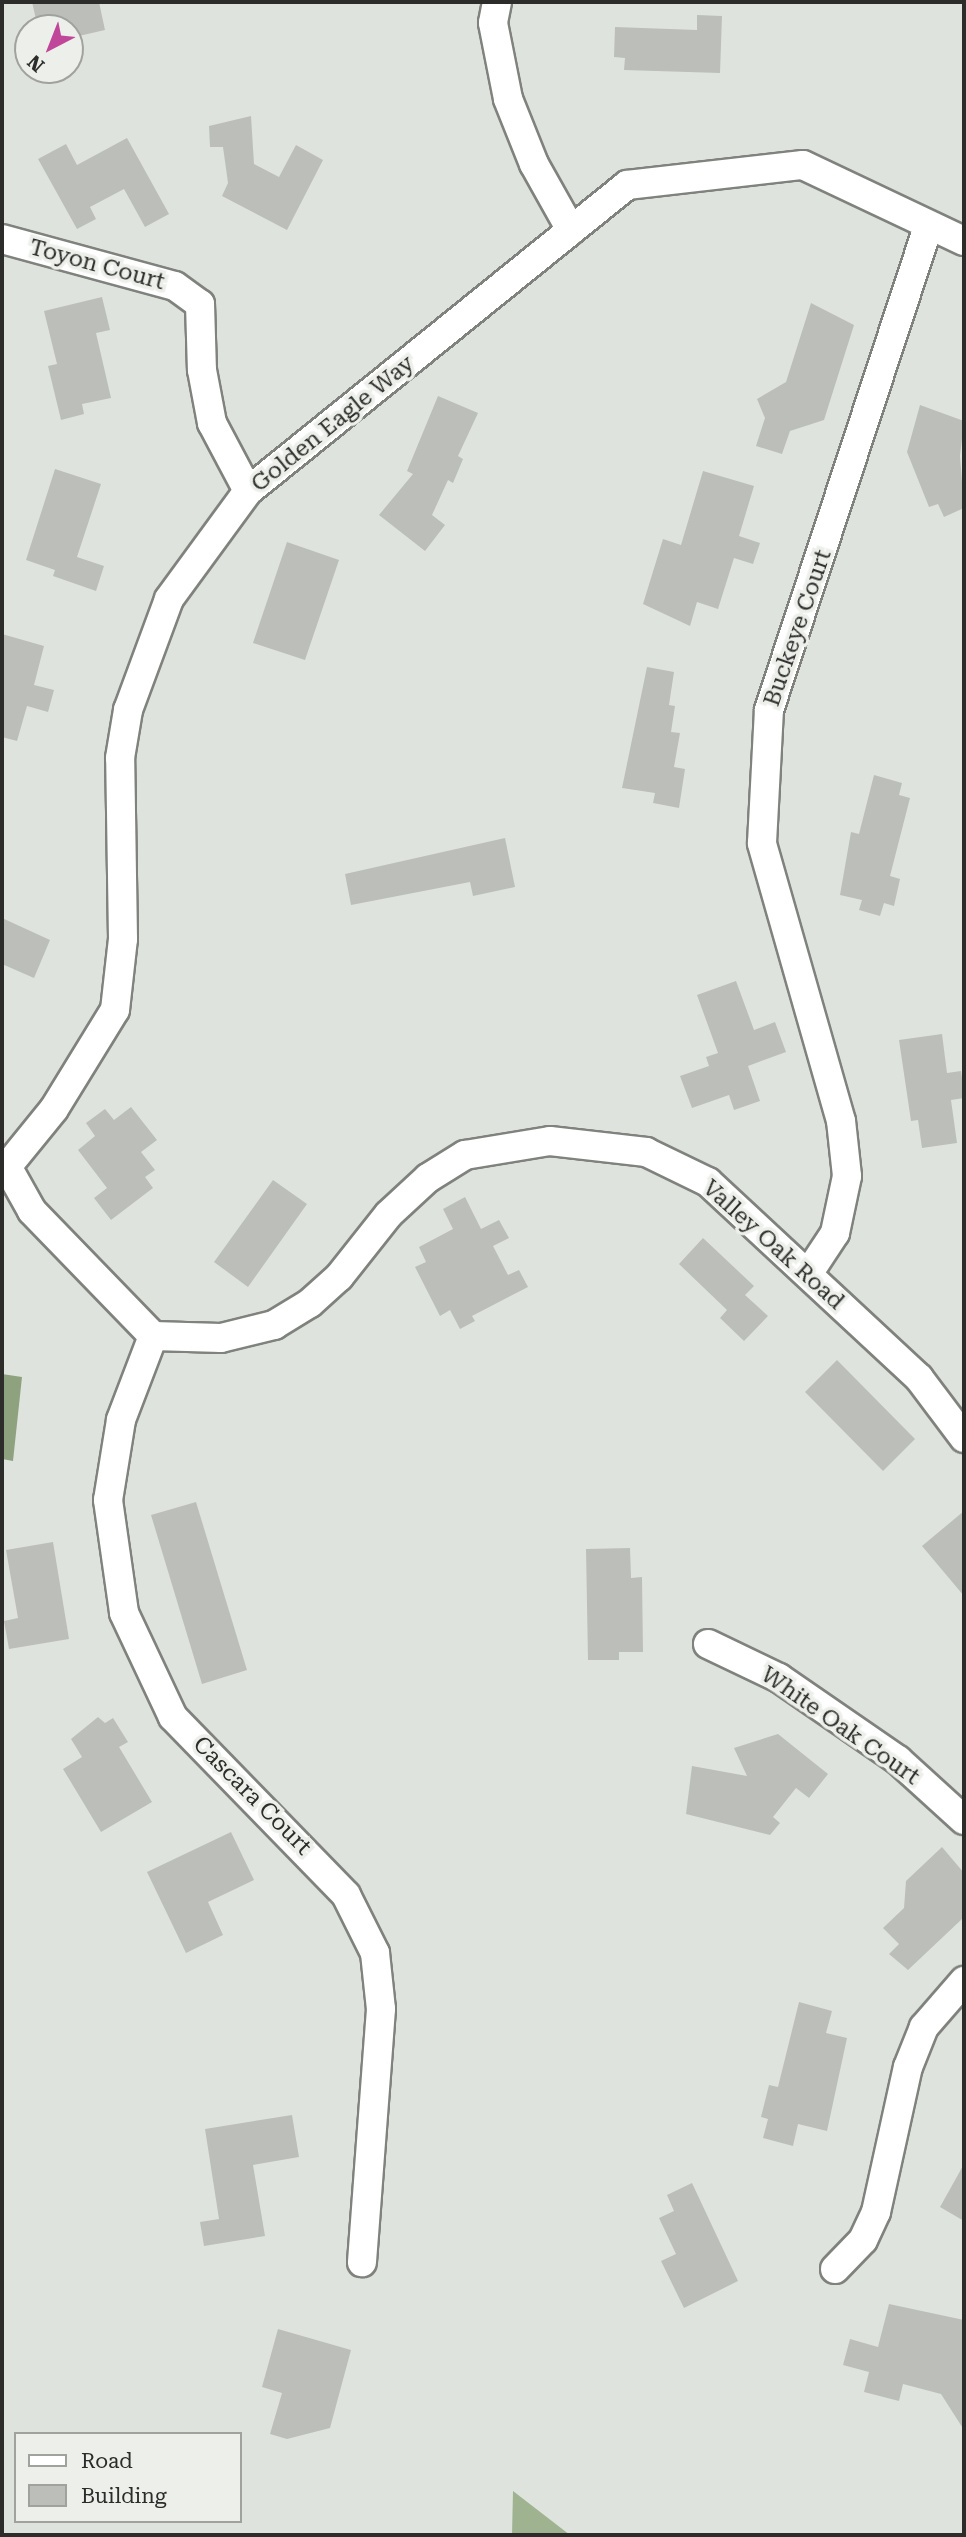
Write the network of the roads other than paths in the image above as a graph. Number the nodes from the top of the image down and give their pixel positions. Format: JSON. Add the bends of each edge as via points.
{"nodes":[{"id":1,"x":497,"y":2,"type":"edge"},
{"id":2,"x":928,"y":227,"type":"junction"},
{"id":3,"x":571,"y":230,"type":"junction"},
{"id":4,"x":2,"y":239,"type":"edge"},
{"id":5,"x":964,"y":241,"type":"edge"},
{"id":6,"x":248,"y":491,"type":"junction"},
{"id":7,"x":5,"y":1171,"type":"edge"},
{"id":8,"x":808,"y":1274,"type":"junction"},
{"id":9,"x":153,"y":1336,"type":"junction"},
{"id":10,"x":964,"y":1438,"type":"edge"},
{"id":11,"x":708,"y":1644,"type":"dead end"},
{"id":12,"x":964,"y":1821,"type":"edge"},
{"id":13,"x":964,"y":1981,"type":"edge"},
{"id":14,"x":362,"y":2262,"type":"dead end"},
{"id":15,"x":835,"y":2269,"type":"dead end"}],
"edges":[{"from":1,"to":3,"type":"street","via":[[494,23],[508,99],[534,164]]},
{"from":2,"to":3,"type":"street","name":"Golden Eagle Way","via":[[803,165],[627,185]]},
{"from":2,"to":5,"type":"street","name":"Golden Eagle Way"},
{"from":2,"to":8,"type":"street","name":"Buckeye Court","via":[[769,710],[762,843],[795,975],[841,1121],[847,1176],[835,1233]]},
{"from":3,"to":6,"type":"street","name":"Golden Eagle Way"},
{"from":4,"to":6,"type":"street","name":"Toyon Court","via":[[175,286],[200,304],[202,370],[212,423]]},
{"from":6,"to":7,"type":"street","name":"Golden Eagle Way","via":[[169,599],[128,710],[120,758],[123,939],[115,1010],[54,1109]]},
{"from":7,"to":9,"type":"street","via":[[32,1211]]},
{"from":8,"to":9,"type":"street","name":"Valley Oak Road","via":[[708,1182],[646,1152],[550,1141],[465,1155],[428,1178],[389,1214],[339,1277],[274,1325],[221,1338]]},
{"from":8,"to":10,"type":"street","name":"Valley Oak Road","via":[[919,1378]]},
{"from":9,"to":14,"type":"street","name":"Cascara Court","via":[[121,1420],[108,1500],[124,1613],[173,1717],[320,1864],[346,1895],[375,1953],[381,2009]]},
{"from":11,"to":12,"type":"street","name":"White Oak Court","via":[[779,1678],[898,1760]]},
{"from":13,"to":15,"type":"street","via":[[924,2026],[908,2067],[876,2212],[863,2240]]}]}
